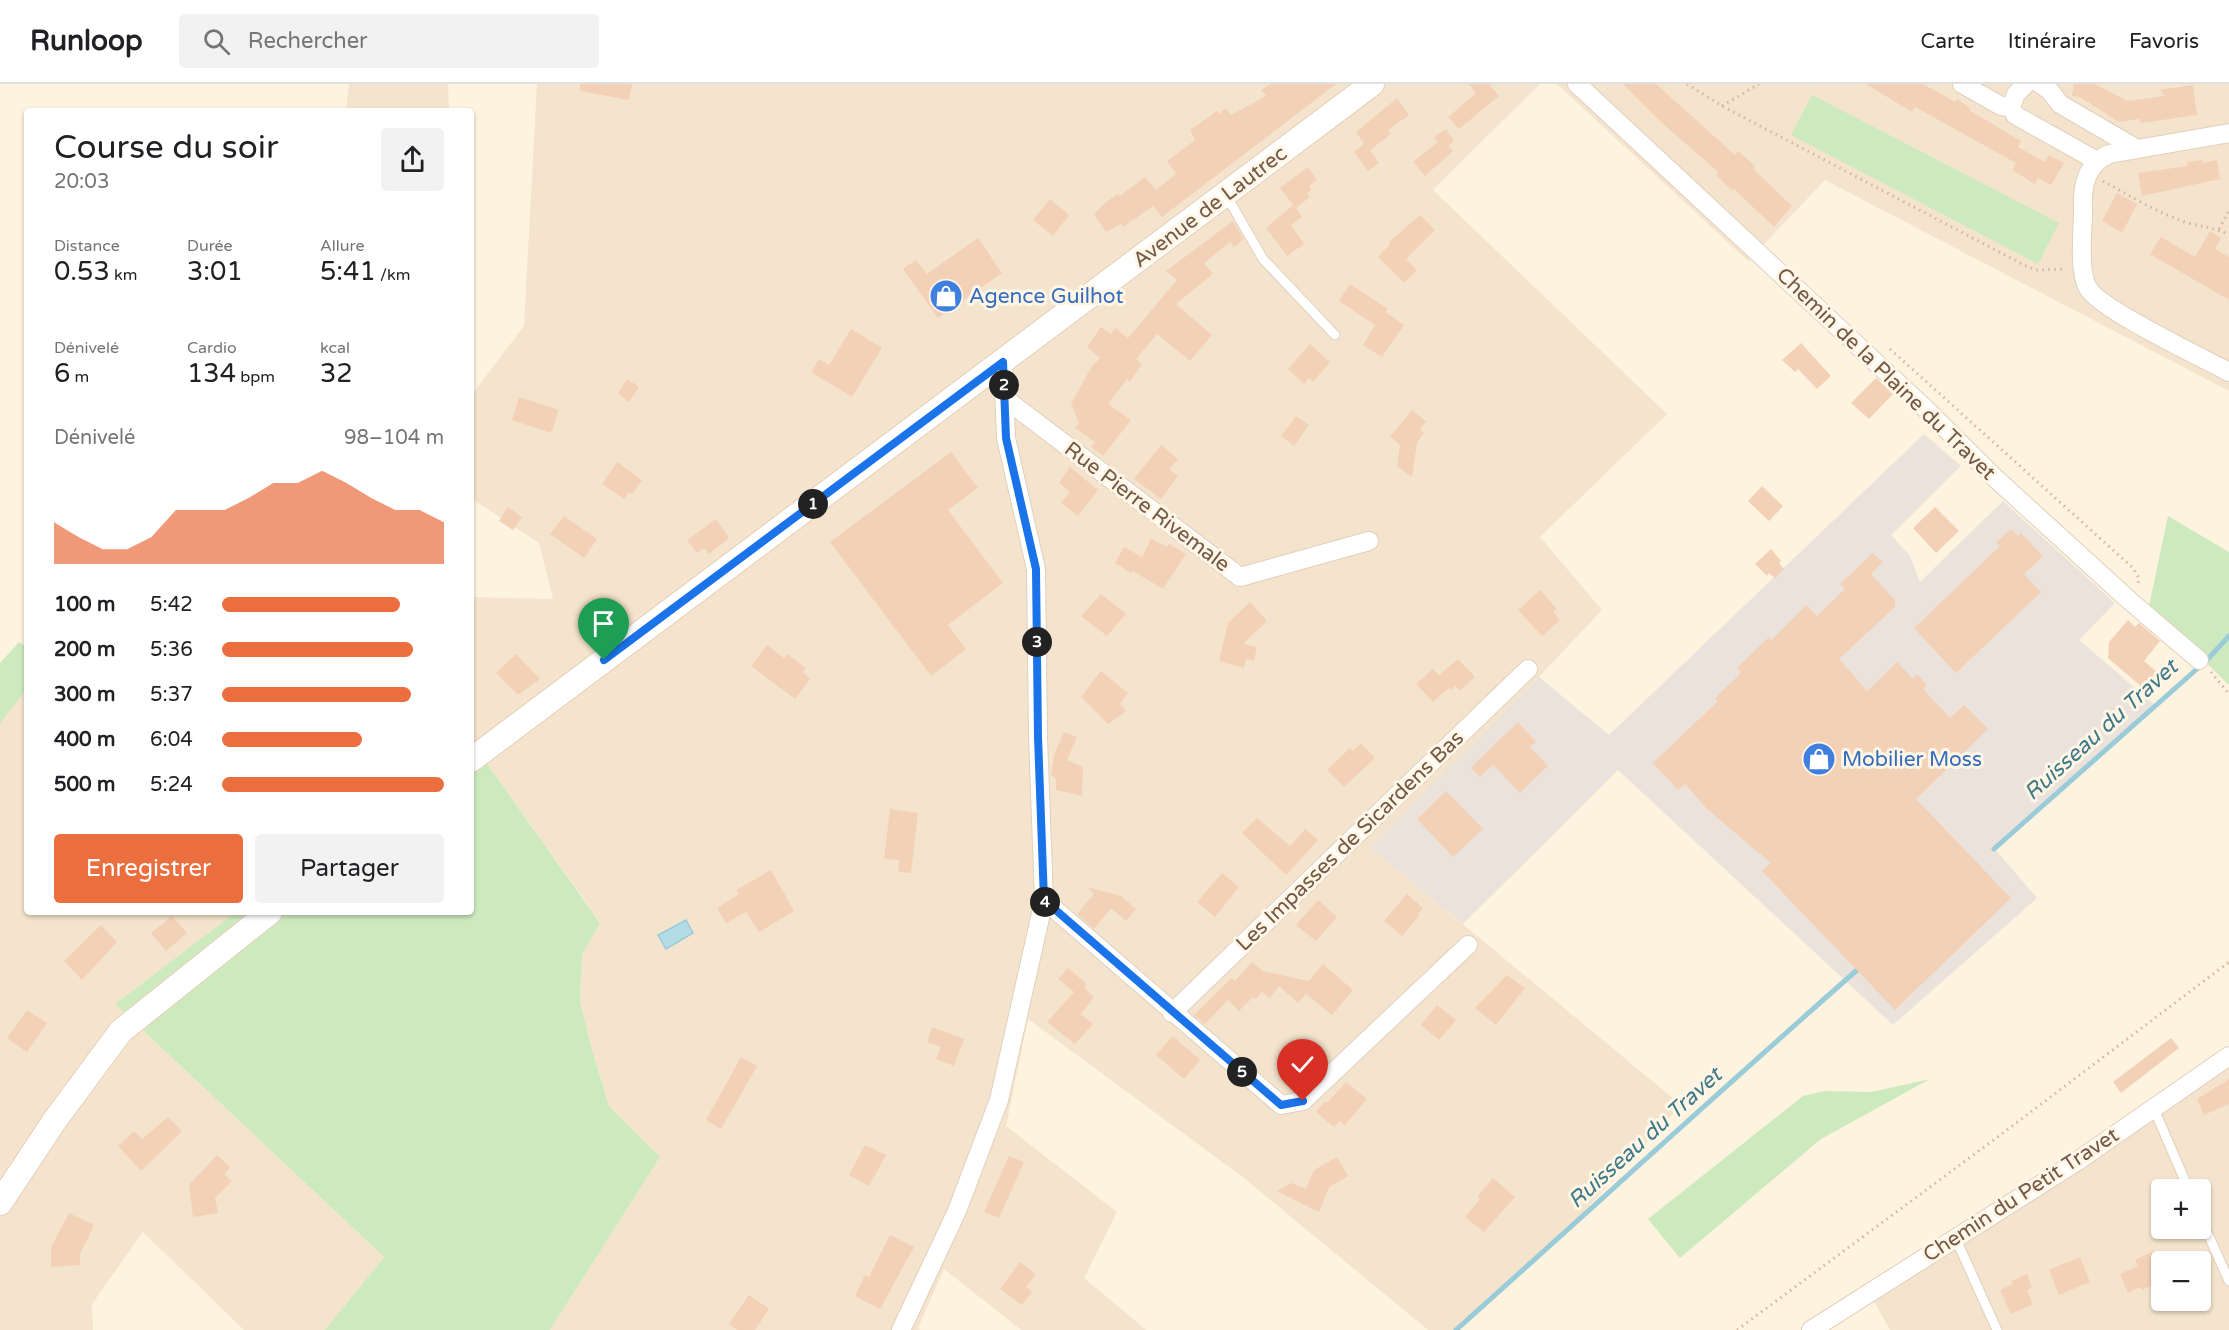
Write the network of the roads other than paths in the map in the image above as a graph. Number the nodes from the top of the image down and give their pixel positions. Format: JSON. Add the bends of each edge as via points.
{"nodes":[{"id":1,"x":1372,"y":84,"type":"edge"},
{"id":2,"x":1577,"y":84,"type":"edge"},
{"id":3,"x":1962,"y":84,"type":"edge"},
{"id":4,"x":2026,"y":84,"type":"edge"},
{"id":5,"x":2040,"y":84,"type":"edge"},
{"id":6,"x":2011,"y":107,"type":"junction"},
{"id":7,"x":2229,"y":133,"type":"edge"},
{"id":8,"x":2138,"y":149,"type":"junction"},
{"id":9,"x":2093,"y":167,"type":"junction"},
{"id":10,"x":1226,"y":195,"type":"junction"},
{"id":11,"x":1335,"y":335,"type":"dead end"},
{"id":12,"x":1003,"y":362,"type":"junction"},
{"id":13,"x":2229,"y":372,"type":"edge"},
{"id":14,"x":1004,"y":398,"type":"junction"},
{"id":15,"x":1370,"y":541,"type":"dead end"},
{"id":16,"x":2203,"y":663,"type":"road end"},
{"id":17,"x":1528,"y":669,"type":"dead end"},
{"id":18,"x":474,"y":758,"type":"edge"},
{"id":19,"x":1044,"y":900,"type":"junction"},
{"id":20,"x":266,"y":915,"type":"edge"},
{"id":21,"x":1468,"y":945,"type":"dead end"},
{"id":22,"x":1172,"y":1013,"type":"junction"},
{"id":23,"x":2229,"y":1056,"type":"edge"},
{"id":24,"x":2154,"y":1109,"type":"junction"},
{"id":25,"x":2184,"y":1179,"type":"edge"},
{"id":26,"x":0,"y":1203,"type":"edge"},
{"id":27,"x":1955,"y":1237,"type":"junction"},
{"id":28,"x":2210,"y":1239,"type":"edge"},
{"id":29,"x":2229,"y":1281,"type":"edge"},
{"id":30,"x":901,"y":1330,"type":"edge"},
{"id":31,"x":1811,"y":1330,"type":"edge"},
{"id":32,"x":1997,"y":1330,"type":"edge"}],
"edges":[{"from":1,"to":10,"type":"main road","name":"Avenue de Lautrec"},
{"from":2,"to":16,"type":"street","name":"Chemin de la Plaine du Travet","via":[[1994,477]]},
{"from":3,"to":6,"type":"street","via":[[2001,106]]},
{"from":4,"to":6,"type":"street"},
{"from":5,"to":8,"type":"street","via":[[2060,104]]},
{"from":6,"to":9,"type":"street","via":[[2015,115]]},
{"from":7,"to":8,"type":"street"},
{"from":8,"to":9,"type":"street","via":[[2109,154]]},
{"from":9,"to":13,"type":"street","via":[[2082,191],[2087,288],[2098,300]]},
{"from":10,"to":11,"type":"lane","via":[[1263,259]]},
{"from":10,"to":12,"type":"main road","name":"Avenue de Lautrec"},
{"from":12,"to":14,"type":"street"},
{"from":12,"to":18,"type":"main road","name":"Avenue de Lautrec"},
{"from":14,"to":15,"type":"street","name":"Rue Pierre Rivemale","via":[[1239,577]]},
{"from":14,"to":19,"type":"street","via":[[1006,438],[1036,569]]},
{"from":17,"to":22,"type":"street","name":"Les Impasses de Sicardens Bas"},
{"from":19,"to":22,"type":"street"},
{"from":19,"to":30,"type":"street","via":[[999,1100],[957,1211]]},
{"from":20,"to":26,"type":"main road","via":[[121,1031]]},
{"from":21,"to":22,"type":"street","via":[[1303,1101],[1281,1105]]},
{"from":23,"to":24,"type":"street","name":"Chemin du Petit Travet"},
{"from":24,"to":25,"type":"lane"},
{"from":24,"to":27,"type":"street","name":"Chemin du Petit Travet"},
{"from":27,"to":31,"type":"street","name":"Chemin du Petit Travet"},
{"from":27,"to":32,"type":"lane"},
{"from":28,"to":29,"type":"lane"}]}
